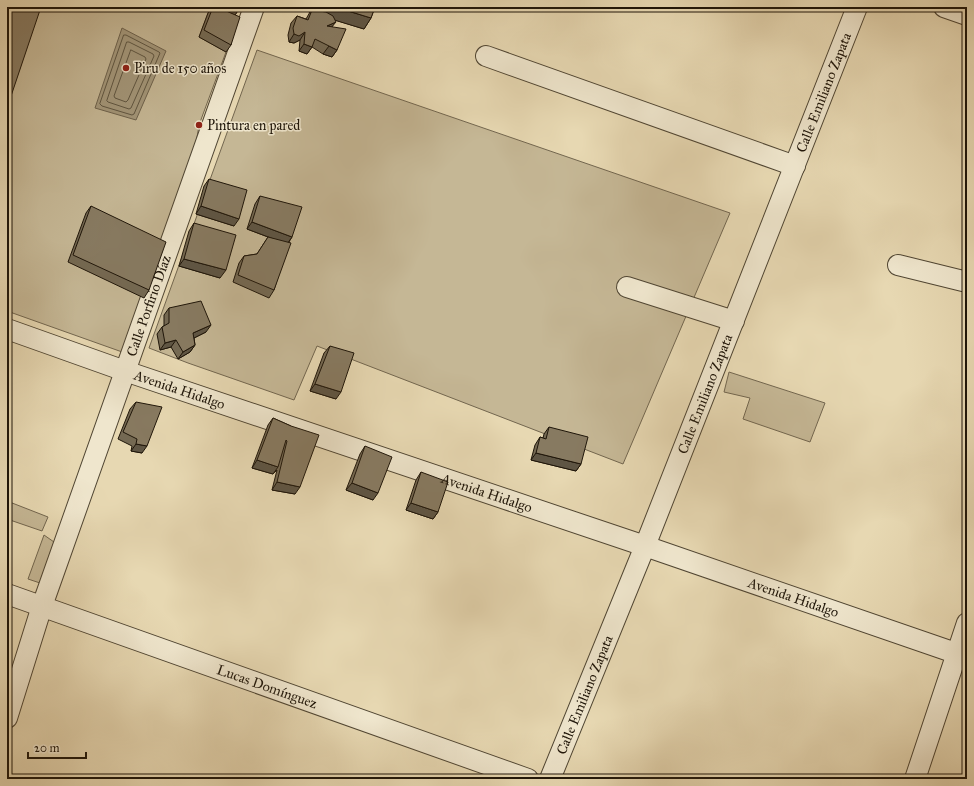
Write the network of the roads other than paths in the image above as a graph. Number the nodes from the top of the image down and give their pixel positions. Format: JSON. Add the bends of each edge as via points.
{"nodes":[{"id":1,"x":254,"y":7,"type":"edge"},
{"id":2,"x":857,"y":7,"type":"edge"},
{"id":3,"x":944,"y":7,"type":"edge"},
{"id":4,"x":967,"y":15,"type":"edge"},
{"id":5,"x":486,"y":56,"type":"dead end"},
{"id":6,"x":795,"y":166,"type":"junction"},
{"id":7,"x":898,"y":265,"type":"dead end"},
{"id":8,"x":967,"y":282,"type":"edge"},
{"id":9,"x":627,"y":287,"type":"dead end"},
{"id":10,"x":734,"y":321,"type":"junction"},
{"id":11,"x":7,"y":329,"type":"edge"},
{"id":12,"x":125,"y":371,"type":"junction"},
{"id":13,"x":645,"y":546,"type":"junction"},
{"id":14,"x":7,"y":594,"type":"edge"},
{"id":15,"x":42,"y":606,"type":"junction"},
{"id":16,"x":967,"y":623,"type":"edge"},
{"id":17,"x":962,"y":655,"type":"edge"},
{"id":18,"x":7,"y":718,"type":"edge"},
{"id":19,"x":528,"y":779,"type":"edge"},
{"id":20,"x":550,"y":779,"type":"edge"},
{"id":21,"x":915,"y":779,"type":"edge"}],
"edges":[{"from":1,"to":12,"type":"street","name":"Calle Porfirio Díaz"},
{"from":2,"to":6,"type":"street","name":"Calle Emiliano Zapata"},
{"from":3,"to":4,"type":"street"},
{"from":5,"to":6,"type":"street"},
{"from":6,"to":10,"type":"street","name":"Calle Emiliano Zapata"},
{"from":7,"to":8,"type":"street"},
{"from":9,"to":10,"type":"street"},
{"from":10,"to":13,"type":"street","name":"Calle Emiliano Zapata"},
{"from":11,"to":12,"type":"street","name":"Avenida Hidalgo"},
{"from":12,"to":13,"type":"street","name":"Avenida Hidalgo"},
{"from":12,"to":15,"type":"street","name":"Calle Porfirio Díaz"},
{"from":13,"to":17,"type":"street","name":"Avenida Hidalgo"},
{"from":13,"to":20,"type":"street","name":"Calle Emiliano Zapata"},
{"from":14,"to":15,"type":"street","name":"Lucas Domínguez"},
{"from":15,"to":18,"type":"street","name":"Calle Porfirio Díaz"},
{"from":15,"to":19,"type":"street","name":"Lucas Domínguez"},
{"from":16,"to":17,"type":"street"},
{"from":17,"to":21,"type":"street"}]}
